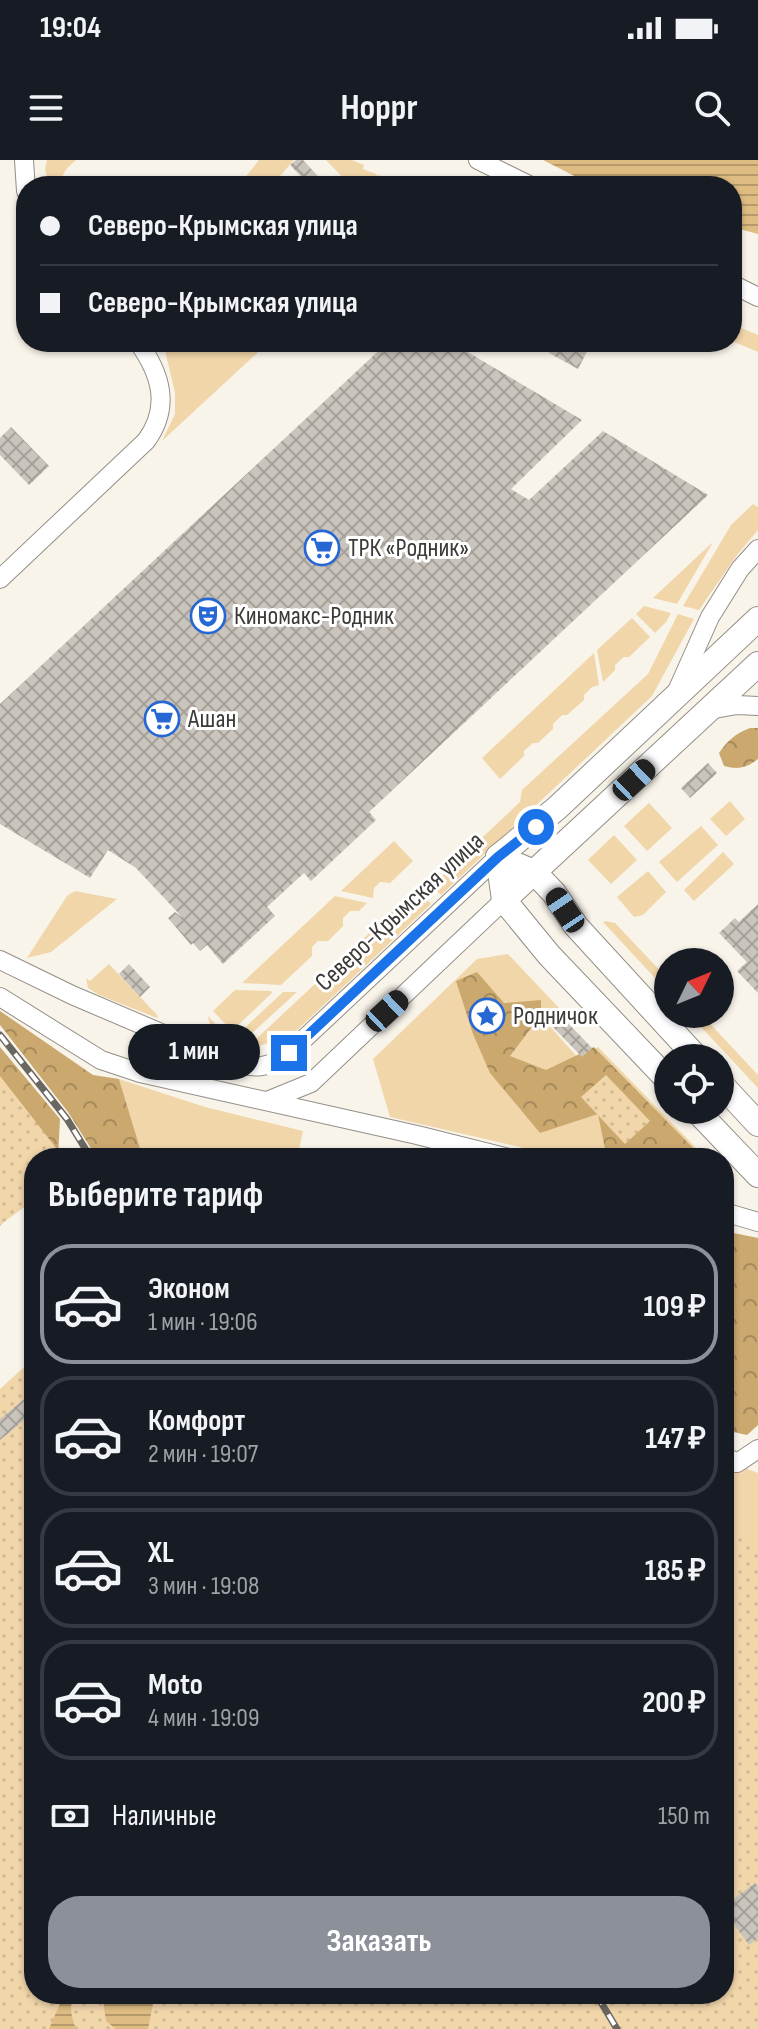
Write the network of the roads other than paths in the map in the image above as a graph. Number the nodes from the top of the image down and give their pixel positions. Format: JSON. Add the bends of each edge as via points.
{"nodes":[{"id":1,"x":478,"y":160,"type":"edge"},
{"id":2,"x":511,"y":176,"type":"edge"},
{"id":3,"x":145,"y":352,"type":"edge"},
{"id":4,"x":758,"y":549,"type":"edge"},
{"id":5,"x":0,"y":579,"type":"edge"},
{"id":6,"x":758,"y":619,"type":"edge"},
{"id":7,"x":758,"y":664,"type":"edge"},
{"id":8,"x":674,"y":698,"type":"junction"},
{"id":9,"x":758,"y":706,"type":"edge"},
{"id":10,"x":709,"y":710,"type":"junction"},
{"id":11,"x":498,"y":857,"type":"junction"},
{"id":12,"x":534,"y":872,"type":"junction"},
{"id":13,"x":504,"y":900,"type":"junction"},
{"id":14,"x":0,"y":960,"type":"edge"},
{"id":15,"x":0,"y":997,"type":"edge"},
{"id":16,"x":684,"y":1044,"type":"edge"},
{"id":17,"x":654,"y":1065,"type":"edge"},
{"id":18,"x":734,"y":1098,"type":"edge"},
{"id":19,"x":265,"y":1102,"type":"junction"},
{"id":20,"x":709,"y":1124,"type":"edge"},
{"id":21,"x":758,"y":1124,"type":"edge"},
{"id":22,"x":469,"y":1148,"type":"edge"},
{"id":23,"x":732,"y":1148,"type":"edge"},
{"id":24,"x":734,"y":1150,"type":"edge"},
{"id":25,"x":758,"y":1175,"type":"edge"},
{"id":26,"x":734,"y":1215,"type":"edge"},
{"id":27,"x":758,"y":1222,"type":"edge"},
{"id":28,"x":758,"y":1449,"type":"edge"},
{"id":29,"x":734,"y":1461,"type":"edge"}],
"edges":[{"from":1,"to":2,"type":"street"},
{"from":3,"to":5,"type":"street","via":[[161,393],[155,428]]},
{"from":4,"to":8,"type":"street","via":[[710,617]]},
{"from":6,"to":8,"type":"main road","name":"Северо-Крымская улица"},
{"from":7,"to":10,"type":"main road"},
{"from":8,"to":11,"type":"main road","name":"Северо-Крымская улица"},
{"from":9,"to":10,"type":"street"},
{"from":10,"to":12,"type":"main road"},
{"from":11,"to":12,"type":"main road"},
{"from":11,"to":13,"type":"main road"},
{"from":11,"to":14,"type":"street","name":"Северо-Крымская улица","via":[[269,1066],[222,1059]]},
{"from":12,"to":13,"type":"main road"},
{"from":12,"to":16,"type":"main road"},
{"from":13,"to":17,"type":"main road"},
{"from":13,"to":19,"type":"street","via":[[311,1083]]},
{"from":15,"to":19,"type":"street","via":[[101,1060]]},
{"from":18,"to":21,"type":"main road"},
{"from":19,"to":22,"type":"street"},
{"from":20,"to":23,"type":"main road"},
{"from":24,"to":25,"type":"main road"},
{"from":26,"to":27,"type":"street"},
{"from":28,"to":29,"type":"street"}]}
